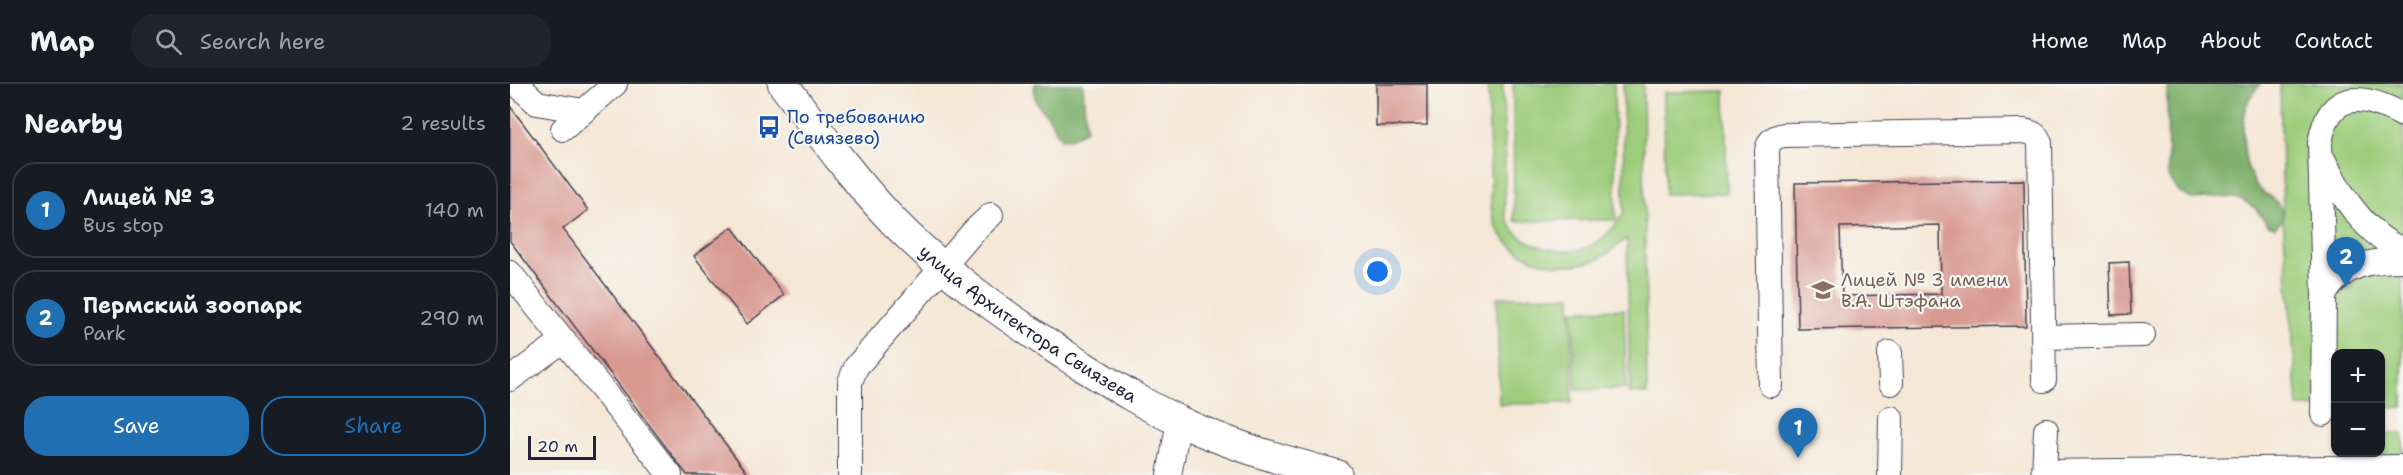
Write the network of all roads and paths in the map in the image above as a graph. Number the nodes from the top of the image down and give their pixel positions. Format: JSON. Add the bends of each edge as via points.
{"nodes":[{"id":1,"x":517,"y":84,"type":"edge"},
{"id":2,"x":615,"y":84,"type":"edge"},
{"id":3,"x":783,"y":84,"type":"edge"},
{"id":4,"x":2376,"y":93,"type":"edge"},
{"id":5,"x":583,"y":111,"type":"junction"},
{"id":6,"x":2403,"y":115,"type":"edge"},
{"id":7,"x":563,"y":129,"type":"dead end"},
{"id":8,"x":2320,"y":153,"type":"junction"},
{"id":9,"x":991,"y":215,"type":"dead end"},
{"id":10,"x":2403,"y":250,"type":"edge"},
{"id":11,"x":2403,"y":260,"type":"edge"},
{"id":12,"x":942,"y":268,"type":"junction"},
{"id":13,"x":510,"y":273,"type":"edge"},
{"id":14,"x":2324,"y":295,"type":"junction"},
{"id":15,"x":2143,"y":336,"type":"dead end"},
{"id":16,"x":2043,"y":337,"type":"junction"},
{"id":17,"x":564,"y":340,"type":"junction"},
{"id":18,"x":1890,"y":353,"type":"dead end"},
{"id":19,"x":510,"y":379,"type":"edge"},
{"id":20,"x":2044,"y":380,"type":"dead end"},
{"id":21,"x":1891,"y":383,"type":"dead end"},
{"id":22,"x":1771,"y":385,"type":"dead end"},
{"id":23,"x":2323,"y":414,"type":"dead end"},
{"id":24,"x":1891,"y":418,"type":"dead end"},
{"id":25,"x":1179,"y":421,"type":"junction"},
{"id":26,"x":2046,"y":430,"type":"dead end"},
{"id":27,"x":1271,"y":466,"type":"edge"},
{"id":28,"x":2403,"y":470,"type":"edge"},
{"id":29,"x":2182,"y":474,"type":"edge"},
{"id":30,"x":670,"y":475,"type":"edge"},
{"id":31,"x":850,"y":475,"type":"edge"},
{"id":32,"x":1169,"y":475,"type":"edge"},
{"id":33,"x":1337,"y":475,"type":"edge"},
{"id":34,"x":1890,"y":475,"type":"edge"},
{"id":35,"x":2045,"y":475,"type":"edge"}],
"edges":[{"from":1,"to":5,"type":"street","via":[[537,103]]},
{"from":2,"to":5,"type":"street"},
{"from":3,"to":12,"type":"main road","name":"улица Архитектора Свиязева","via":[[847,168]]},
{"from":4,"to":6,"type":"street"},
{"from":4,"to":8,"type":"street","via":[[2334,107],[2322,130]]},
{"from":5,"to":7,"type":"street"},
{"from":8,"to":10,"type":"street","via":[[2361,219]]},
{"from":8,"to":14,"type":"street"},
{"from":9,"to":12,"type":"street"},
{"from":11,"to":14,"type":"street","via":[[2372,261],[2358,266],[2337,278]]},
{"from":12,"to":25,"type":"main road","name":"улица Архитектора Свиязева","via":[[1093,373]]},
{"from":12,"to":31,"type":"street","via":[[856,367],[850,382]]},
{"from":13,"to":17,"type":"street"},
{"from":14,"to":23,"type":"street"},
{"from":15,"to":16,"type":"street"},
{"from":16,"to":20,"type":"street"},
{"from":16,"to":22,"type":"street","via":[[2040,143],[2033,133],[1775,136],[1767,151]]},
{"from":17,"to":19,"type":"street"},
{"from":17,"to":30,"type":"street"},
{"from":18,"to":21,"type":"street"},
{"from":24,"to":34,"type":"street"},
{"from":25,"to":27,"type":"main road","name":"улица Архитектора Свиязева"},
{"from":25,"to":32,"type":"street"},
{"from":26,"to":35,"type":"street"},
{"from":27,"to":33,"type":"main road","name":"улица Архитектора Свиязева"},
{"from":28,"to":29,"type":"main road"},
{"from":29,"to":35,"type":"main road"}]}
